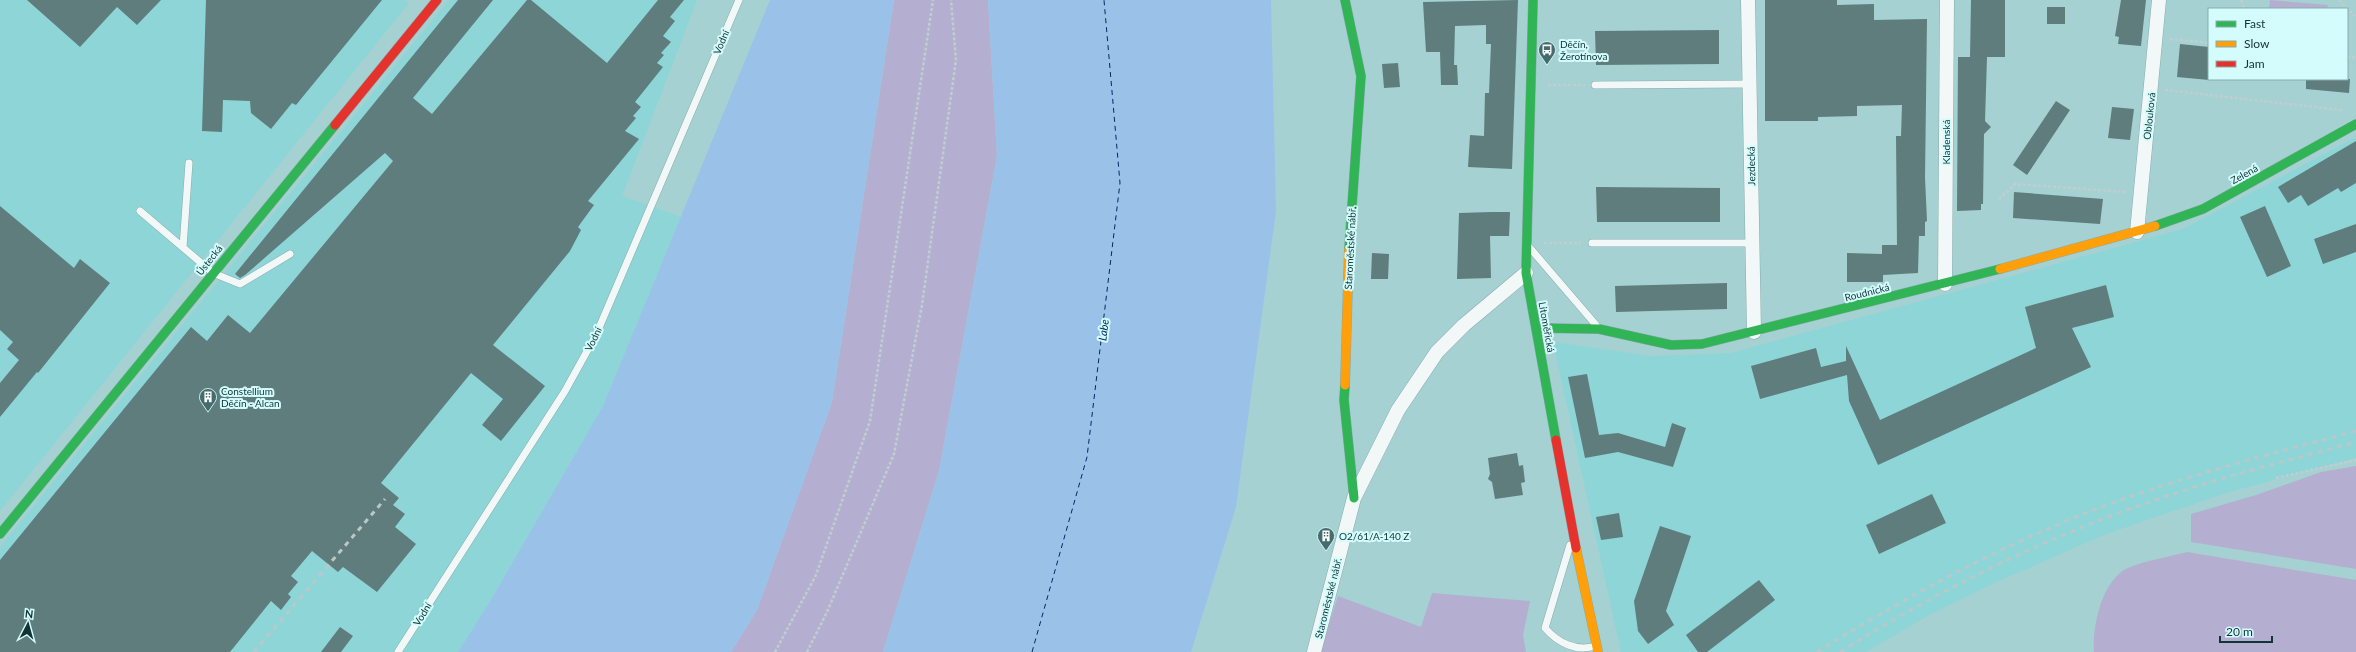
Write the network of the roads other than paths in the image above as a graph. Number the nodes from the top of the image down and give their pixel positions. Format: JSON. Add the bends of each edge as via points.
{"nodes":[{"id":1,"x":436,"y":0,"type":"edge"},
{"id":2,"x":739,"y":0,"type":"edge"},
{"id":3,"x":1346,"y":0,"type":"edge"},
{"id":4,"x":1533,"y":0,"type":"edge"},
{"id":5,"x":1748,"y":0,"type":"edge"},
{"id":6,"x":1947,"y":0,"type":"edge"},
{"id":7,"x":2160,"y":0,"type":"edge"},
{"id":8,"x":1750,"y":84,"type":"junction"},
{"id":9,"x":1595,"y":85,"type":"road end"},
{"id":10,"x":2356,"y":124,"type":"edge"},
{"id":11,"x":189,"y":163,"type":"dead end"},
{"id":12,"x":140,"y":211,"type":"dead end"},
{"id":13,"x":2137,"y":232,"type":"junction"},
{"id":14,"x":1526,"y":243,"type":"junction"},
{"id":15,"x":1592,"y":243,"type":"road end"},
{"id":16,"x":1753,"y":243,"type":"junction"},
{"id":17,"x":183,"y":247,"type":"junction"},
{"id":18,"x":290,"y":254,"type":"dead end"},
{"id":19,"x":213,"y":273,"type":"junction"},
{"id":20,"x":1526,"y":273,"type":"junction"},
{"id":21,"x":1945,"y":284,"type":"junction"},
{"id":22,"x":1536,"y":328,"type":"junction"},
{"id":23,"x":1599,"y":329,"type":"junction"},
{"id":24,"x":1754,"y":332,"type":"junction"},
{"id":25,"x":1354,"y":498,"type":"junction"},
{"id":26,"x":1573,"y":533,"type":"junction"},
{"id":27,"x":0,"y":534,"type":"edge"},
{"id":28,"x":1598,"y":649,"type":"edge"},
{"id":29,"x":398,"y":652,"type":"edge"},
{"id":30,"x":1314,"y":652,"type":"edge"}],
"edges":[{"from":1,"to":19,"type":"street","name":"Ústecká"},
{"from":2,"to":29,"type":"lane","name":"Vodní","via":[[592,341],[565,391]]},
{"from":3,"to":25,"type":"street","name":"Staroměstské nábř.","via":[[1361,76],[1350,227],[1344,400]]},
{"from":4,"to":14,"type":"street","name":"Litoměřická"},
{"from":5,"to":8,"type":"street","name":"Jezdecká"},
{"from":6,"to":21,"type":"street","name":"Kladenská"},
{"from":7,"to":13,"type":"street","name":"Oblouková"},
{"from":8,"to":9,"type":"lane"},
{"from":8,"to":16,"type":"street","name":"Jezdecká"},
{"from":10,"to":13,"type":"street","name":"Zelená","via":[[2203,209]]},
{"from":11,"to":17,"type":"lane"},
{"from":12,"to":17,"type":"lane"},
{"from":13,"to":21,"type":"street","name":"Roudnická"},
{"from":14,"to":20,"type":"street","name":"Litoměřická"},
{"from":14,"to":23,"type":"lane"},
{"from":15,"to":16,"type":"lane"},
{"from":16,"to":24,"type":"street","name":"Jezdecká"},
{"from":17,"to":19,"type":"lane"},
{"from":18,"to":19,"type":"lane","via":[[240,284]]},
{"from":19,"to":27,"type":"street","name":"Ústecká"},
{"from":20,"to":22,"type":"street","name":"Litoměřická"},
{"from":20,"to":25,"type":"street","name":"Staroměstské nábř.","via":[[1464,325],[1437,352],[1398,410]]},
{"from":21,"to":24,"type":"street","name":"Roudnická"},
{"from":22,"to":23,"type":"street","name":"Roudnická"},
{"from":22,"to":26,"type":"street","name":"Litoměřická"},
{"from":23,"to":24,"type":"street","name":"Roudnická","via":[[1671,345],[1702,344]]},
{"from":25,"to":30,"type":"street","name":"Staroměstské nábř."},
{"from":26,"to":28,"type":"street","name":"Litoměřická"},
{"from":26,"to":28,"type":"lane","via":[[1545,628],[1557,641],[1584,650]]}]}
